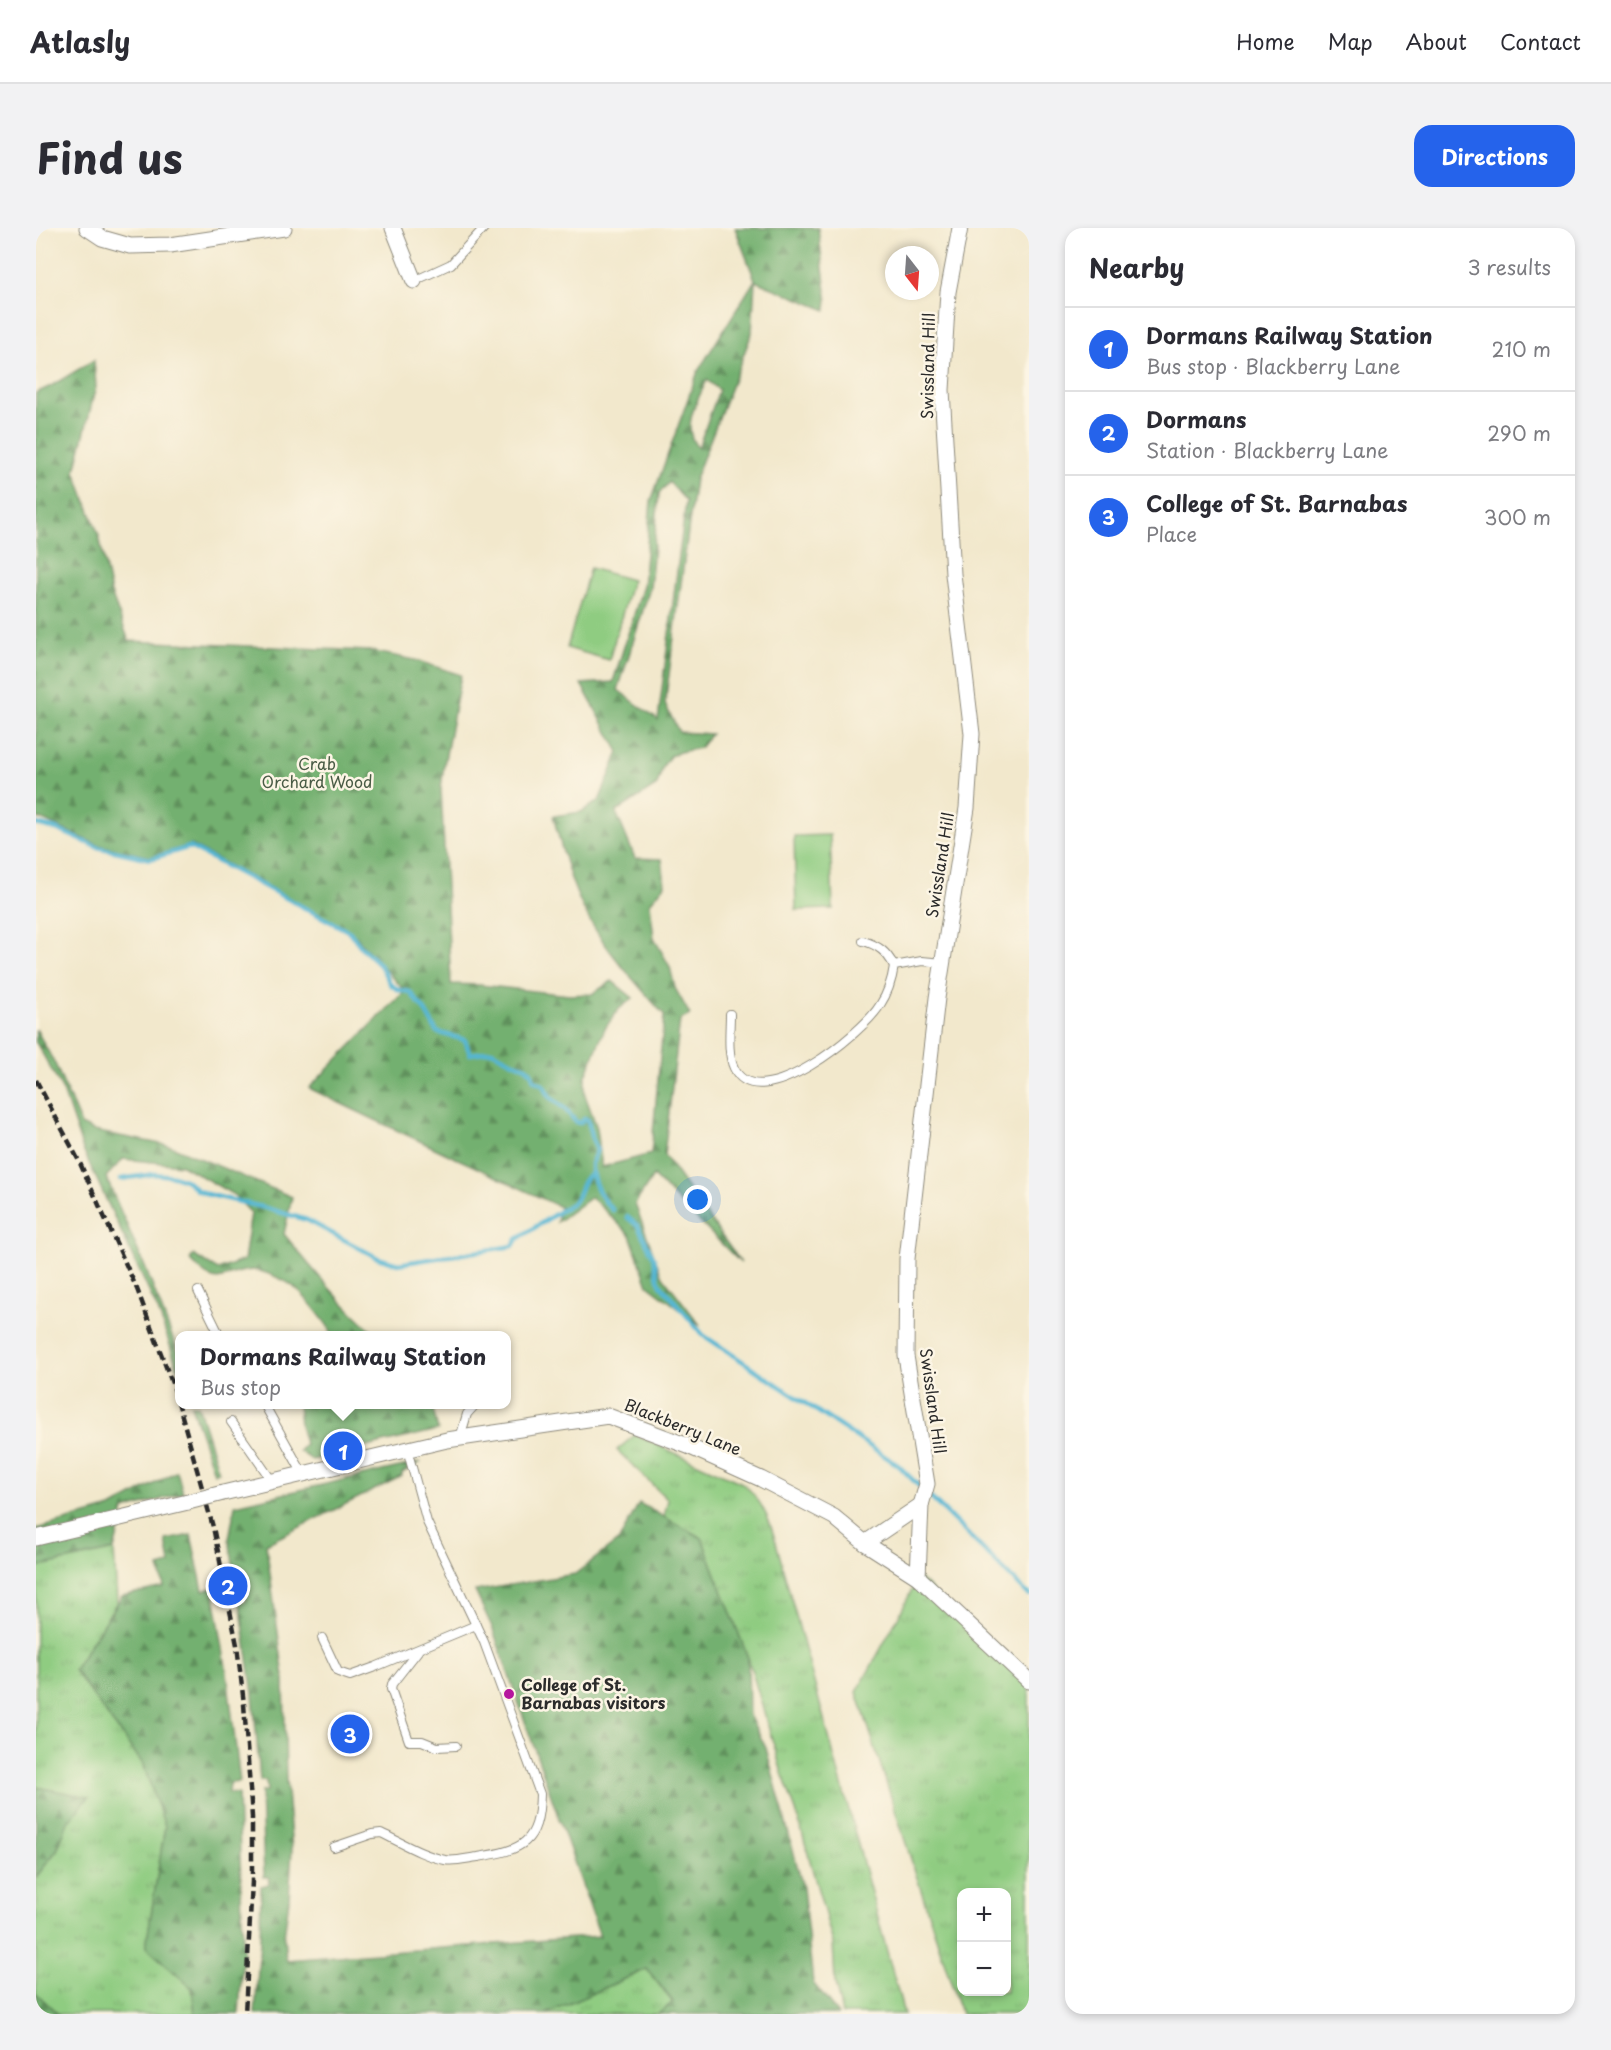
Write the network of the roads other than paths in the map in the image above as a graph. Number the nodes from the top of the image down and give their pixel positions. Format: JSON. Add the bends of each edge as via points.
{"nodes":[{"id":1,"x":87,"y":228,"type":"edge"},
{"id":2,"x":284,"y":228,"type":"edge"},
{"id":3,"x":393,"y":228,"type":"edge"},
{"id":4,"x":484,"y":228,"type":"edge"},
{"id":5,"x":960,"y":228,"type":"edge"},
{"id":6,"x":414,"y":282,"type":"joint"},
{"id":7,"x":862,"y":941,"type":"dead end"},
{"id":8,"x":942,"y":963,"type":"junction"},
{"id":9,"x":894,"y":966,"type":"junction"},
{"id":10,"x":730,"y":1014,"type":"dead end"},
{"id":11,"x":198,"y":1291,"type":"dead end"},
{"id":12,"x":218,"y":1331,"type":"edge"},
{"id":13,"x":267,"y":1409,"type":"edge"},
{"id":14,"x":472,"y":1409,"type":"edge"},
{"id":15,"x":231,"y":1422,"type":"dead end"},
{"id":16,"x":460,"y":1438,"type":"junction"},
{"id":17,"x":407,"y":1449,"type":"junction"},
{"id":18,"x":303,"y":1474,"type":"junction"},
{"id":19,"x":272,"y":1481,"type":"junction"},
{"id":20,"x":921,"y":1505,"type":"junction"},
{"id":21,"x":36,"y":1538,"type":"edge"},
{"id":22,"x":865,"y":1543,"type":"junction"},
{"id":23,"x":918,"y":1577,"type":"junction"},
{"id":24,"x":476,"y":1625,"type":"junction"},
{"id":25,"x":322,"y":1638,"type":"dead end"},
{"id":26,"x":419,"y":1650,"type":"junction"},
{"id":27,"x":1029,"y":1681,"type":"edge"},
{"id":28,"x":456,"y":1746,"type":"dead end"},
{"id":29,"x":334,"y":1847,"type":"dead end"}],
"edges":[{"from":1,"to":2,"type":"street","via":[[102,238],[130,246],[170,245]]},
{"from":3,"to":6,"type":"street"},
{"from":4,"to":6,"type":"lane","via":[[451,264]]},
{"from":5,"to":8,"type":"street","name":"Swissland Hill","via":[[948,291],[942,390],[953,574],[972,734],[967,808]]},
{"from":7,"to":9,"type":"lane","via":[[876,945]]},
{"from":8,"to":9,"type":"lane","via":[[922,961]]},
{"from":8,"to":20,"type":"street","name":"Swissland Hill","via":[[907,1259],[906,1356],[927,1484]]},
{"from":9,"to":10,"type":"lane","via":[[880,1006],[861,1026],[835,1050],[800,1072],[771,1083],[747,1082],[734,1068]]},
{"from":11,"to":12,"type":"lane"},
{"from":13,"to":18,"type":"lane"},
{"from":14,"to":16,"type":"lane"},
{"from":15,"to":19,"type":"lane"},
{"from":16,"to":17,"type":"street","name":"Blackberry Lane"},
{"from":16,"to":22,"type":"street","name":"Blackberry Lane","via":[[608,1416],[760,1479],[834,1517]]},
{"from":17,"to":18,"type":"street","name":"Blackberry Lane"},
{"from":17,"to":24,"type":"lane","via":[[428,1522]]},
{"from":18,"to":19,"type":"street","name":"Blackberry Lane"},
{"from":19,"to":21,"type":"street","name":"Blackberry Lane","bridge":true},
{"from":20,"to":22,"type":"street"},
{"from":20,"to":23,"type":"street","name":"Swissland Hill"},
{"from":22,"to":23,"type":"street","name":"Blackberry Lane"},
{"from":23,"to":27,"type":"street","name":"Blackberry Lane"},
{"from":24,"to":26,"type":"lane"},
{"from":24,"to":29,"type":"lane","via":[[540,1794],[531,1838],[520,1847],[498,1854],[449,1861],[381,1833]]},
{"from":25,"to":26,"type":"lane","via":[[338,1672],[350,1676]]},
{"from":26,"to":28,"type":"lane","via":[[392,1684],[403,1726],[409,1741],[437,1747]]}]}
